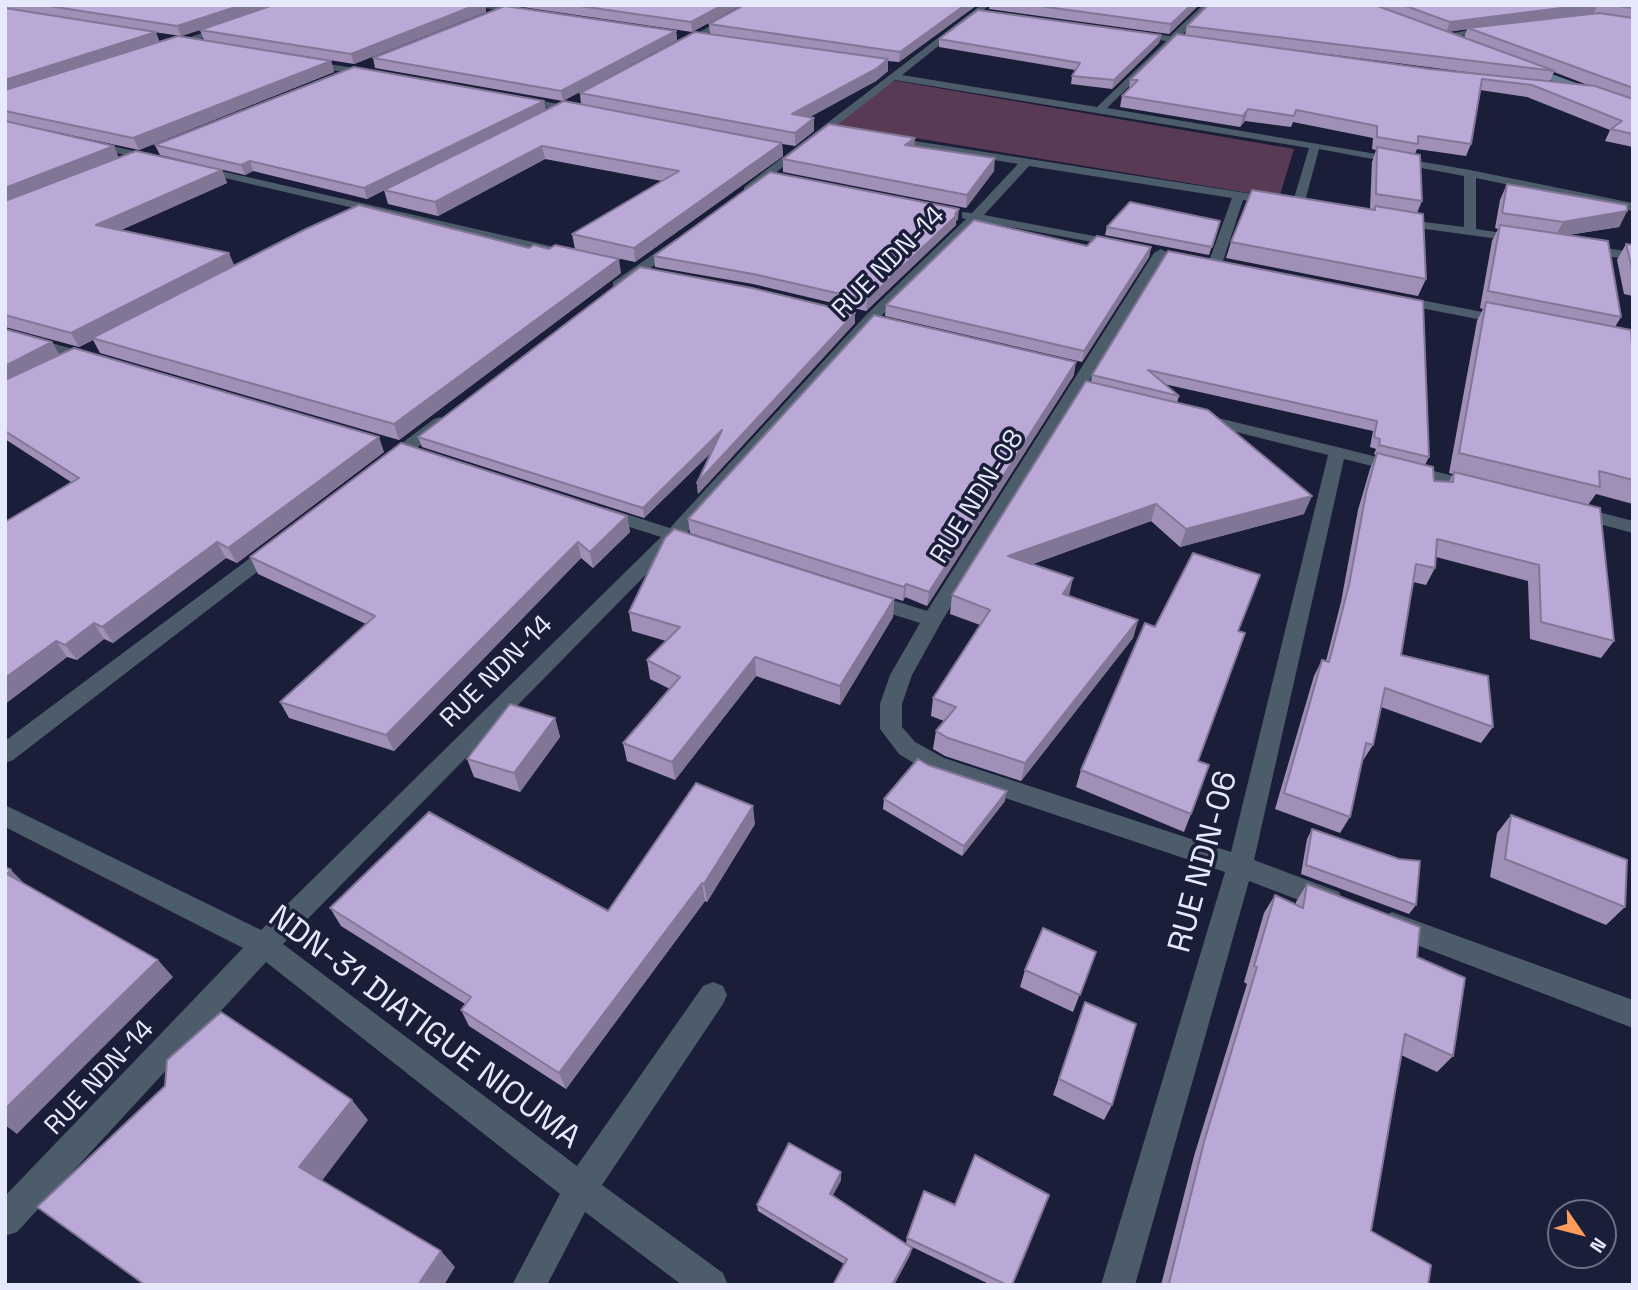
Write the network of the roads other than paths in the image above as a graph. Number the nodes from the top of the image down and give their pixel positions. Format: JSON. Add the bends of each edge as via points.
{"nodes":[{"id":1,"x":472,"y":5,"type":"edge"},
{"id":2,"x":517,"y":5,"type":"edge"},
{"id":3,"x":753,"y":5,"type":"edge"},
{"id":4,"x":1208,"y":5,"type":"edge"},
{"id":5,"x":505,"y":10,"type":"junction"},
{"id":6,"x":985,"y":11,"type":"edge"},
{"id":7,"x":533,"y":14,"type":"edge"},
{"id":8,"x":480,"y":20,"type":"edge"},
{"id":9,"x":243,"y":22,"type":"edge"},
{"id":10,"x":1504,"y":28,"type":"edge"},
{"id":11,"x":1116,"y":31,"type":"edge"},
{"id":12,"x":1428,"y":31,"type":"edge"},
{"id":13,"x":682,"y":35,"type":"edge"},
{"id":14,"x":1440,"y":36,"type":"junction"},
{"id":15,"x":153,"y":38,"type":"edge"},
{"id":16,"x":702,"y":38,"type":"junction"},
{"id":17,"x":1171,"y":39,"type":"junction"},
{"id":18,"x":180,"y":42,"type":"junction"},
{"id":19,"x":1458,"y":43,"type":"edge"},
{"id":20,"x":1210,"y":44,"type":"edge"},
{"id":21,"x":207,"y":47,"type":"edge"},
{"id":22,"x":155,"y":50,"type":"edge"},
{"id":23,"x":671,"y":50,"type":"edge"},
{"id":24,"x":287,"y":60,"type":"edge"},
{"id":25,"x":379,"y":61,"type":"edge"},
{"id":26,"x":1518,"y":65,"type":"edge"},
{"id":27,"x":895,"y":70,"type":"junction"},
{"id":28,"x":353,"y":71,"type":"junction"},
{"id":29,"x":379,"y":75,"type":"edge"},
{"id":30,"x":329,"y":81,"type":"edge"},
{"id":31,"x":1550,"y":88,"type":"edge"},
{"id":32,"x":1592,"y":92,"type":"junction"},
{"id":33,"x":587,"y":95,"type":"edge"},
{"id":34,"x":510,"y":98,"type":"edge"},
{"id":35,"x":564,"y":108,"type":"junction"},
{"id":36,"x":1633,"y":108,"type":"edge"},
{"id":37,"x":1099,"y":110,"type":"junction"},
{"id":38,"x":590,"y":113,"type":"edge"},
{"id":39,"x":540,"y":120,"type":"edge"},
{"id":40,"x":880,"y":138,"type":"edge"},
{"id":41,"x":81,"y":142,"type":"edge"},
{"id":42,"x":1315,"y":145,"type":"junction"},
{"id":43,"x":150,"y":153,"type":"junction"},
{"id":44,"x":1026,"y":162,"type":"junction"},
{"id":45,"x":119,"y":166,"type":"edge"},
{"id":46,"x":1470,"y":173,"type":"junction"},
{"id":47,"x":387,"y":197,"type":"edge"},
{"id":48,"x":1239,"y":197,"type":"junction"},
{"id":49,"x":736,"y":198,"type":"edge"},
{"id":50,"x":1633,"y":207,"type":"edge"},
{"id":51,"x":357,"y":211,"type":"junction"},
{"id":52,"x":949,"y":212,"type":"edge"},
{"id":53,"x":975,"y":217,"type":"junction"},
{"id":54,"x":1378,"y":218,"type":"edge"},
{"id":55,"x":692,"y":230,"type":"edge"},
{"id":56,"x":1470,"y":233,"type":"junction"},
{"id":57,"x":1539,"y":243,"type":"edge"},
{"id":58,"x":1566,"y":246,"type":"edge"},
{"id":59,"x":572,"y":256,"type":"edge"},
{"id":60,"x":1633,"y":256,"type":"edge"},
{"id":61,"x":1215,"y":264,"type":"edge"},
{"id":62,"x":631,"y":269,"type":"junction"},
{"id":63,"x":663,"y":275,"type":"edge"},
{"id":64,"x":606,"y":295,"type":"edge"},
{"id":65,"x":1378,"y":295,"type":"edge"},
{"id":66,"x":1527,"y":324,"type":"edge"},
{"id":67,"x":5,"y":333,"type":"edge"},
{"id":68,"x":117,"y":367,"type":"edge"},
{"id":69,"x":457,"y":409,"type":"edge"},
{"id":70,"x":1181,"y":414,"type":"edge"},
{"id":71,"x":378,"y":442,"type":"edge"},
{"id":72,"x":404,"y":450,"type":"junction"},
{"id":73,"x":1337,"y":452,"type":"junction"},
{"id":74,"x":430,"y":458,"type":"edge"},
{"id":75,"x":371,"y":475,"type":"edge"},
{"id":76,"x":1498,"y":492,"type":"edge"},
{"id":77,"x":1552,"y":506,"type":"edge"},
{"id":78,"x":584,"y":507,"type":"edge"},
{"id":79,"x":1633,"y":527,"type":"edge"},
{"id":80,"x":293,"y":534,"type":"edge"},
{"id":81,"x":674,"y":535,"type":"junction"},
{"id":82,"x":699,"y":544,"type":"edge"},
{"id":83,"x":854,"y":594,"type":"edge"},
{"id":84,"x":932,"y":620,"type":"junction"},
{"id":85,"x":5,"y":754,"type":"edge"},
{"id":86,"x":5,"y":815,"type":"edge"},
{"id":87,"x":1240,"y":866,"type":"junction"},
{"id":88,"x":264,"y":945,"type":"junction"},
{"id":89,"x":713,"y":995,"type":"dead end"},
{"id":90,"x":1633,"y":1014,"type":"edge"},
{"id":91,"x":580,"y":1189,"type":"junction"},
{"id":92,"x":5,"y":1220,"type":"edge"},
{"id":93,"x":528,"y":1285,"type":"edge"},
{"id":94,"x":711,"y":1285,"type":"edge"},
{"id":95,"x":1118,"y":1285,"type":"edge"}],
"edges":[{"from":1,"to":5,"type":"street"},
{"from":2,"to":5,"type":"street"},
{"from":3,"to":16,"type":"street"},
{"from":4,"to":17,"type":"street"},
{"from":5,"to":7,"type":"street"},
{"from":5,"to":8,"type":"street"},
{"from":6,"to":27,"type":"street"},
{"from":9,"to":18,"type":"street"},
{"from":10,"to":14,"type":"street"},
{"from":11,"to":17,"type":"street"},
{"from":12,"to":14,"type":"street"},
{"from":13,"to":16,"type":"street"},
{"from":14,"to":19,"type":"street"},
{"from":15,"to":18,"type":"street"},
{"from":16,"to":23,"type":"street"},
{"from":17,"to":20,"type":"street"},
{"from":17,"to":37,"type":"street"},
{"from":18,"to":21,"type":"street"},
{"from":18,"to":22,"type":"street"},
{"from":24,"to":28,"type":"street"},
{"from":25,"to":28,"type":"street"},
{"from":26,"to":32,"type":"street"},
{"from":27,"to":37,"type":"street"},
{"from":27,"to":49,"type":"street","via":[[834,131],[791,152],[775,176]]},
{"from":28,"to":29,"type":"street"},
{"from":28,"to":30,"type":"street"},
{"from":31,"to":32,"type":"street"},
{"from":32,"to":36,"type":"street"},
{"from":33,"to":35,"type":"street"},
{"from":34,"to":35,"type":"street"},
{"from":35,"to":38,"type":"street"},
{"from":35,"to":39,"type":"street"},
{"from":37,"to":42,"type":"street"},
{"from":40,"to":44,"type":"street"},
{"from":41,"to":43,"type":"street"},
{"from":42,"to":46,"type":"street"},
{"from":42,"to":48,"type":"street","via":[[1305,206]]},
{"from":43,"to":45,"type":"street"},
{"from":43,"to":51,"type":"street","via":[[176,164]]},
{"from":44,"to":48,"type":"street"},
{"from":44,"to":53,"type":"street","name":"RUE NDN-14"},
{"from":46,"to":50,"type":"street"},
{"from":46,"to":56,"type":"street"},
{"from":47,"to":51,"type":"street"},
{"from":48,"to":61,"type":"street"},
{"from":51,"to":59,"type":"street"},
{"from":52,"to":53,"type":"street"},
{"from":53,"to":81,"type":"street","name":"RUE NDN-14","via":[[871,318]]},
{"from":53,"to":84,"type":"street","name":"RUE NDN-08","via":[[1154,251],[1080,369],[1083,391]]},
{"from":54,"to":56,"type":"street"},
{"from":55,"to":62,"type":"street"},
{"from":56,"to":57,"type":"street"},
{"from":58,"to":60,"type":"street","via":[[1608,259]]},
{"from":62,"to":63,"type":"street"},
{"from":62,"to":64,"type":"street"},
{"from":65,"to":66,"type":"street"},
{"from":67,"to":68,"type":"street"},
{"from":69,"to":72,"type":"street"},
{"from":70,"to":73,"type":"street"},
{"from":71,"to":72,"type":"street"},
{"from":72,"to":74,"type":"street"},
{"from":72,"to":75,"type":"street"},
{"from":73,"to":76,"type":"street"},
{"from":73,"to":87,"type":"street","name":"RUE NDN-06"},
{"from":77,"to":79,"type":"street"},
{"from":78,"to":81,"type":"street"},
{"from":80,"to":85,"type":"street"},
{"from":81,"to":82,"type":"street"},
{"from":81,"to":88,"type":"street","name":"RUE NDN-14"},
{"from":83,"to":84,"type":"street"},
{"from":84,"to":87,"type":"street","name":"RUE NDN-08","via":[[901,675],[891,704],[891,729],[907,748],[936,765]]},
{"from":86,"to":88,"type":"street","name":"NDN-31 DIATIGUE NIOUMA"},
{"from":87,"to":90,"type":"street"},
{"from":87,"to":95,"type":"street","name":"RUE NDN-06"},
{"from":88,"to":91,"type":"street","name":"NDN-31 DIATIGUE NIOUMA"},
{"from":88,"to":92,"type":"street","name":"RUE NDN-14"},
{"from":89,"to":91,"type":"street"},
{"from":91,"to":93,"type":"street"},
{"from":91,"to":94,"type":"street","name":"NDN-31 DIATIGUE NIOUMA"}]}
